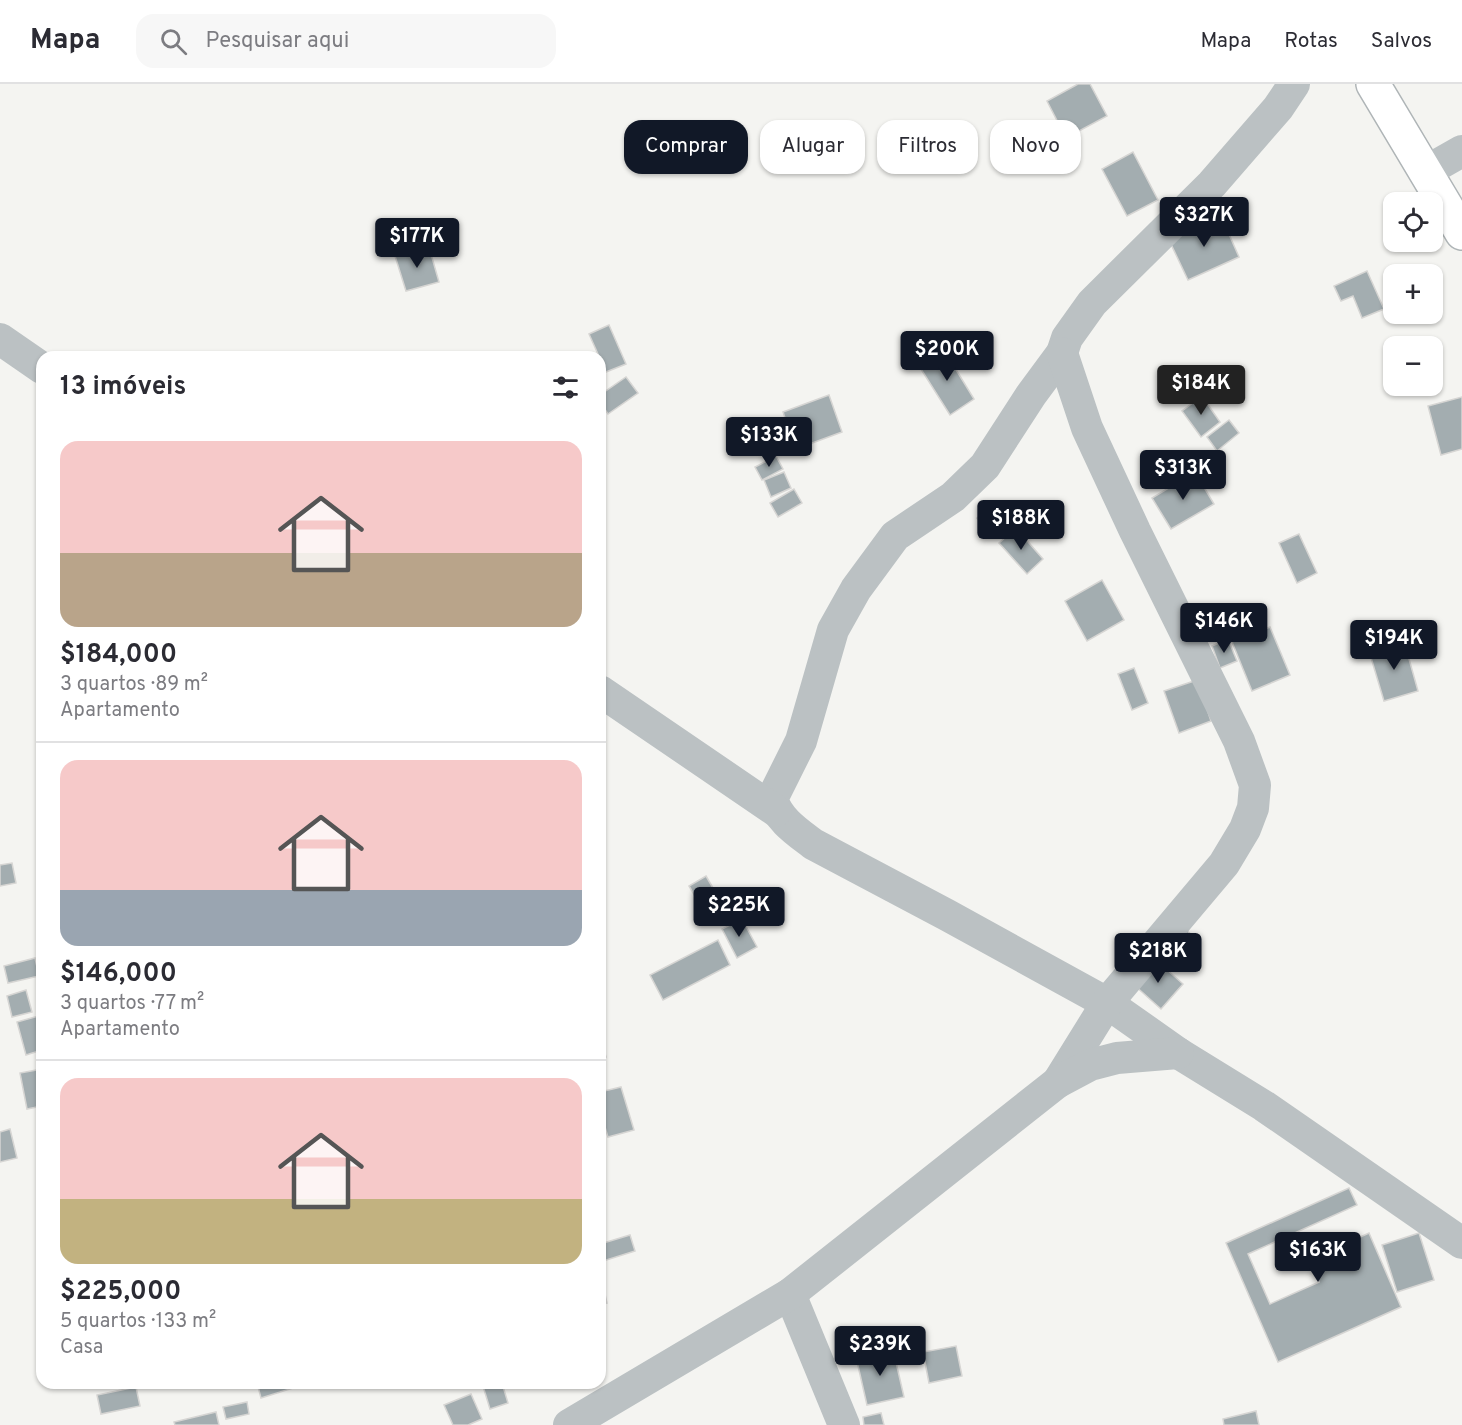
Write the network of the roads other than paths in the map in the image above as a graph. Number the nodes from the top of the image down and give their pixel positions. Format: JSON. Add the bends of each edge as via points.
{"nodes":[{"id":1,"x":1294,"y":84,"type":"edge"},
{"id":2,"x":1373,"y":84,"type":"edge"},
{"id":3,"x":1462,"y":151,"type":"edge"},
{"id":4,"x":1425,"y":172,"type":"junction"},
{"id":5,"x":1462,"y":233,"type":"edge"},
{"id":6,"x":0,"y":339,"type":"edge"},
{"id":7,"x":1062,"y":352,"type":"junction"},
{"id":8,"x":36,"y":364,"type":"edge"},
{"id":9,"x":606,"y":695,"type":"edge"},
{"id":10,"x":776,"y":812,"type":"junction"},
{"id":11,"x":1107,"y":1003,"type":"junction"},
{"id":12,"x":1178,"y":1053,"type":"junction"},
{"id":13,"x":1058,"y":1082,"type":"junction"},
{"id":14,"x":1462,"y":1243,"type":"edge"},
{"id":15,"x":790,"y":1294,"type":"junction"},
{"id":16,"x":569,"y":1425,"type":"edge"},
{"id":17,"x":844,"y":1425,"type":"edge"}],
"edges":[{"from":1,"to":7,"type":"street","via":[[1212,184],[1092,303],[1067,338]]},
{"from":2,"to":4,"type":"main road"},
{"from":3,"to":4,"type":"street"},
{"from":4,"to":5,"type":"main road"},
{"from":6,"to":8,"type":"street"},
{"from":7,"to":10,"type":"street","via":[[985,466],[953,497],[895,536],[856,589],[833,630],[801,741],[772,799]]},
{"from":7,"to":11,"type":"street","via":[[1087,428],[1211,681],[1255,785],[1249,819],[1224,864]]},
{"from":9,"to":10,"type":"street"},
{"from":10,"to":11,"type":"street","via":[[813,844]]},
{"from":11,"to":12,"type":"street"},
{"from":11,"to":13,"type":"street"},
{"from":12,"to":13,"type":"street","via":[[1117,1058],[1090,1065]]},
{"from":12,"to":14,"type":"street","via":[[1264,1106]]},
{"from":13,"to":15,"type":"street"},
{"from":15,"to":16,"type":"street"},
{"from":15,"to":17,"type":"street"}]}
